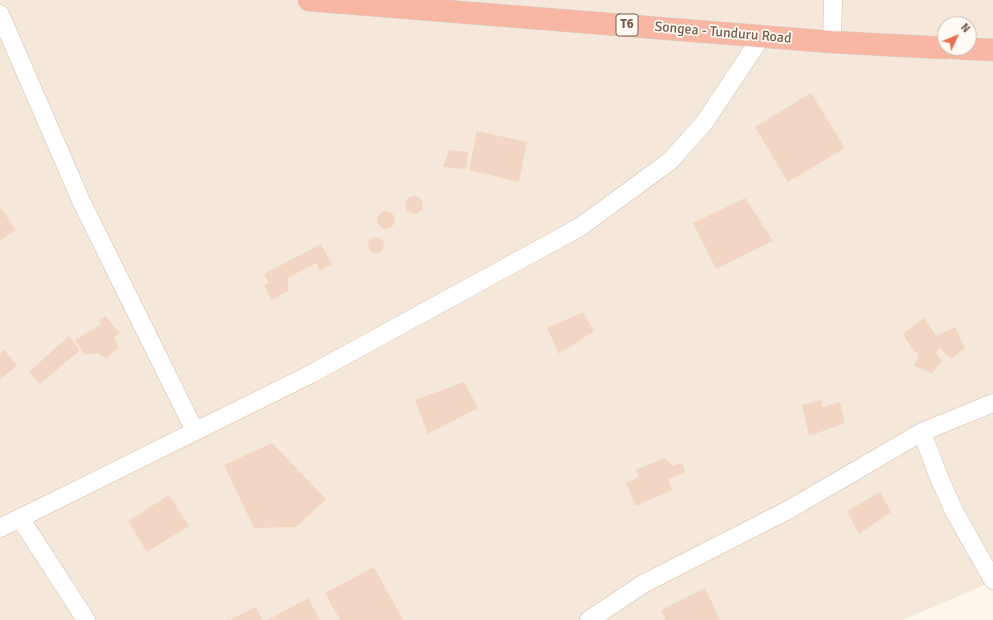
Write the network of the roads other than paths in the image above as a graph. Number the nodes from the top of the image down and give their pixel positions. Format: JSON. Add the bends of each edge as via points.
{"nodes":[{"id":1,"x":309,"y":0,"type":"edge"},
{"id":2,"x":833,"y":0,"type":"edge"},
{"id":3,"x":0,"y":14,"type":"edge"},
{"id":4,"x":762,"y":36,"type":"junction"},
{"id":5,"x":832,"y":42,"type":"junction"},
{"id":6,"x":937,"y":48,"type":"edge"},
{"id":7,"x":977,"y":49,"type":"edge"},
{"id":8,"x":993,"y":50,"type":"edge"},
{"id":9,"x":993,"y":403,"type":"edge"},
{"id":10,"x":195,"y":431,"type":"junction"},
{"id":11,"x":922,"y":432,"type":"junction"},
{"id":12,"x":20,"y":518,"type":"junction"},
{"id":13,"x":0,"y":528,"type":"edge"},
{"id":14,"x":993,"y":580,"type":"edge"},
{"id":15,"x":86,"y":620,"type":"edge"},
{"id":16,"x":589,"y":620,"type":"edge"}],
"edges":[{"from":1,"to":4,"type":"highway","name":"Songea - Tunduru Road","number":"T6"},
{"from":2,"to":5,"type":"street"},
{"from":3,"to":10,"type":"street","via":[[82,203]]},
{"from":4,"to":5,"type":"highway","name":"Songea - Tunduru Road","number":"T6"},
{"from":4,"to":10,"type":"street","via":[[704,123],[670,161],[612,205],[580,227],[318,370]]},
{"from":5,"to":6,"type":"highway","name":"Songea - Tunduru Road","number":"T6"},
{"from":7,"to":8,"type":"highway"},
{"from":9,"to":11,"type":"street"},
{"from":10,"to":12,"type":"street"},
{"from":11,"to":14,"type":"street","via":[[954,511]]},
{"from":11,"to":16,"type":"street","via":[[790,509],[643,584]]},
{"from":12,"to":13,"type":"street"},
{"from":12,"to":15,"type":"street"}]}
